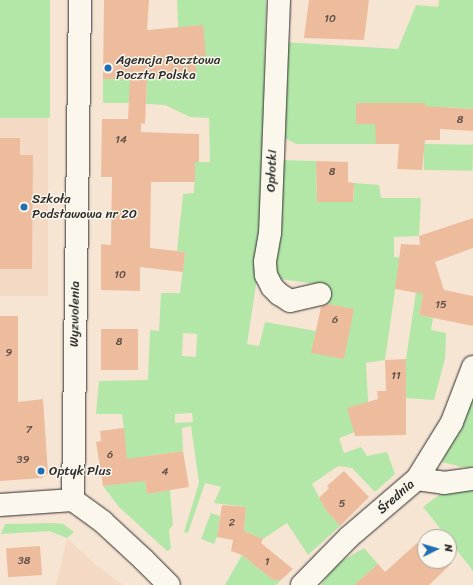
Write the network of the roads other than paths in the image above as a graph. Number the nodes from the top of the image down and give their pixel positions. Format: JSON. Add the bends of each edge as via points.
{"nodes":[{"id":1,"x":80,"y":0,"type":"edge"},
{"id":2,"x":279,"y":0,"type":"edge"},
{"id":3,"x":320,"y":294,"type":"dead end"},
{"id":4,"x":473,"y":367,"type":"edge"},
{"id":5,"x":417,"y":479,"type":"junction"},
{"id":6,"x":473,"y":479,"type":"edge"},
{"id":7,"x":73,"y":500,"type":"junction"},
{"id":8,"x":0,"y":505,"type":"edge"},
{"id":9,"x":168,"y":585,"type":"edge"},
{"id":10,"x":302,"y":585,"type":"edge"}],
"edges":[{"from":1,"to":7,"type":"street","name":"Wyzwolenia"},
{"from":2,"to":3,"type":"street","name":"Opłotki","via":[[270,233],[265,262],[266,275],[272,287],[290,301]]},
{"from":4,"to":5,"type":"street","name":"Średnia","via":[[452,422]]},
{"from":5,"to":6,"type":"street","via":[[444,483]]},
{"from":5,"to":10,"type":"street","name":"Średnia","via":[[349,537]]},
{"from":7,"to":8,"type":"street"},
{"from":7,"to":9,"type":"street","via":[[103,522]]}]}
